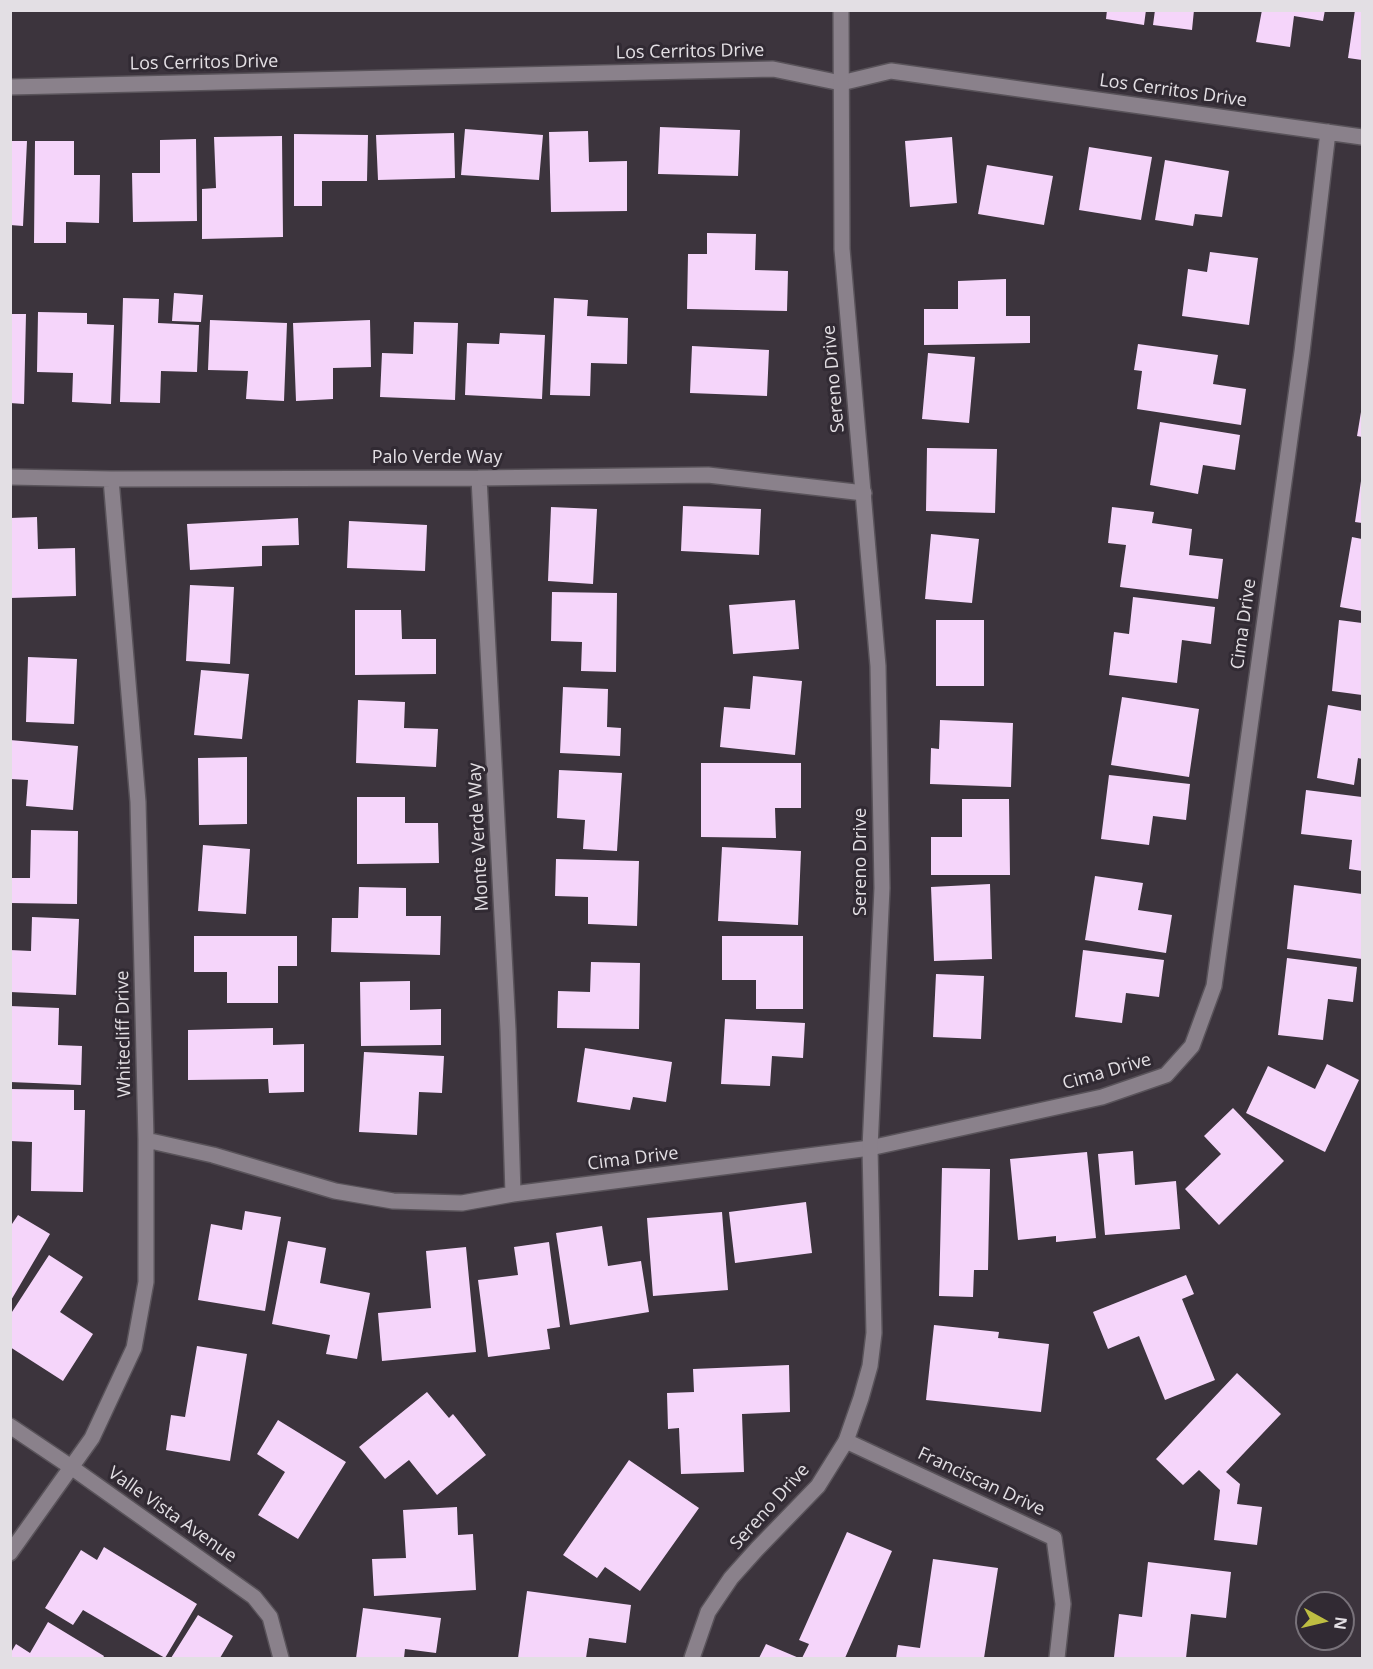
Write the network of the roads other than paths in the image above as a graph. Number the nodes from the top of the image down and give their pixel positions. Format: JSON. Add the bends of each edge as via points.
{"nodes":[{"id":1,"x":841,"y":10,"type":"edge"},
{"id":2,"x":841,"y":83,"type":"junction"},
{"id":3,"x":10,"y":87,"type":"edge"},
{"id":4,"x":1328,"y":132,"type":"junction"},
{"id":5,"x":1362,"y":137,"type":"edge"},
{"id":6,"x":10,"y":477,"type":"edge"},
{"id":7,"x":479,"y":478,"type":"junction"},
{"id":8,"x":111,"y":479,"type":"junction"},
{"id":9,"x":864,"y":493,"type":"junction"},
{"id":10,"x":146,"y":1140,"type":"junction"},
{"id":11,"x":870,"y":1148,"type":"junction"},
{"id":12,"x":513,"y":1194,"type":"junction"},
{"id":13,"x":10,"y":1426,"type":"edge"},
{"id":14,"x":846,"y":1441,"type":"junction"},
{"id":15,"x":71,"y":1467,"type":"junction"},
{"id":16,"x":10,"y":1552,"type":"edge"},
{"id":17,"x":281,"y":1659,"type":"edge"},
{"id":18,"x":692,"y":1659,"type":"edge"},
{"id":19,"x":1057,"y":1659,"type":"edge"}],
"edges":[{"from":1,"to":2,"type":"street","name":"Sereno Drive"},
{"from":2,"to":3,"type":"street","name":"Los Cerritos Drive","via":[[773,69]]},
{"from":2,"to":4,"type":"street","name":"Los Cerritos Drive","via":[[891,71]]},
{"from":2,"to":9,"type":"street","name":"Sereno Drive","via":[[842,249]]},
{"from":4,"to":5,"type":"street","name":"Los Cerritos Drive"},
{"from":4,"to":11,"type":"street","name":"Cima Drive","via":[[1302,352],[1214,986],[1192,1046],[1166,1075],[1102,1097]]},
{"from":6,"to":8,"type":"street","name":"Palo Verde Way"},
{"from":7,"to":8,"type":"street","name":"Palo Verde Way"},
{"from":7,"to":9,"type":"street","name":"Palo Verde Way","via":[[708,475]]},
{"from":7,"to":12,"type":"street","name":"Monte Verde Way"},
{"from":8,"to":10,"type":"street","name":"Whitecliff Drive","via":[[138,802]]},
{"from":9,"to":11,"type":"street","name":"Sereno Drive","via":[[878,666],[882,888]]},
{"from":10,"to":12,"type":"street","name":"Cima Drive","via":[[335,1191],[393,1201],[462,1203]]},
{"from":10,"to":15,"type":"street","name":"Whitecliff Drive","via":[[146,1282],[134,1348],[92,1438]]},
{"from":11,"to":12,"type":"street","name":"Cima Drive"},
{"from":11,"to":14,"type":"street","name":"Sereno Drive","via":[[874,1333],[870,1366]]},
{"from":13,"to":15,"type":"street","name":"Valle Vista Avenue"},
{"from":14,"to":18,"type":"street","name":"Sereno Drive","via":[[818,1486],[731,1578],[708,1612]]},
{"from":14,"to":19,"type":"street","name":"Franciscan Drive","via":[[1054,1538],[1063,1604]]},
{"from":15,"to":16,"type":"street","name":"Whitecliff Drive"},
{"from":15,"to":17,"type":"street","name":"Valle Vista Avenue","via":[[255,1597],[270,1617]]}]}
